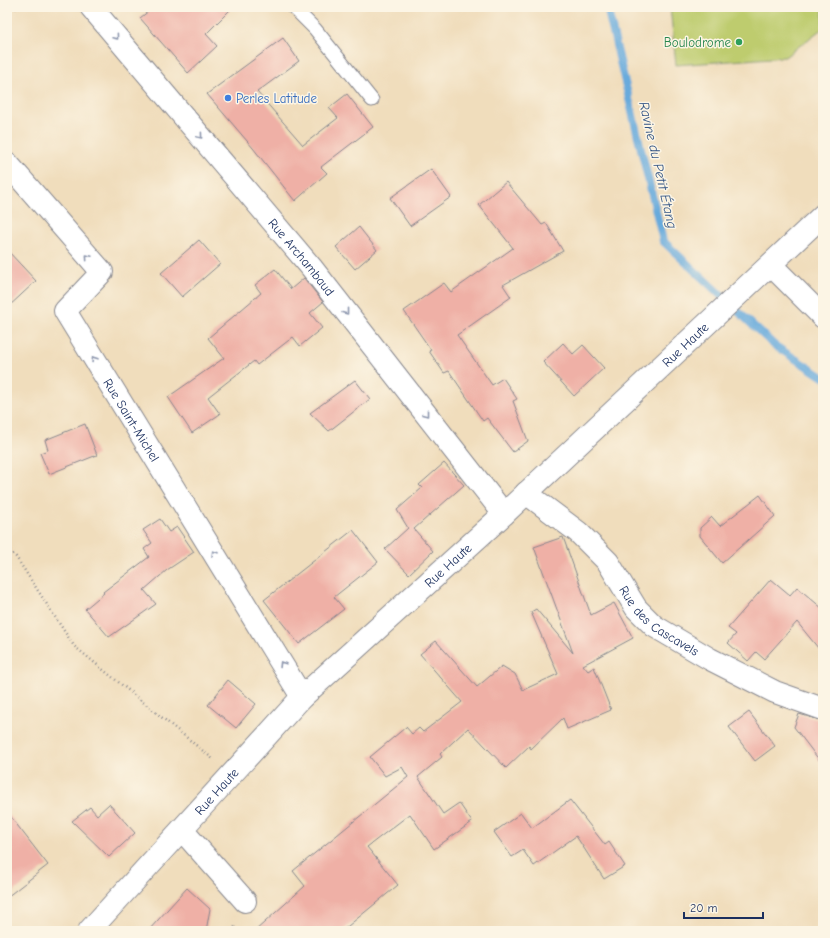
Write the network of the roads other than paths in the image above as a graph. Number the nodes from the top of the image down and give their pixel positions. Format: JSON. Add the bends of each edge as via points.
{"nodes":[{"id":1,"x":91,"y":7,"type":"edge"},
{"id":2,"x":293,"y":7,"type":"edge"},
{"id":3,"x":372,"y":100,"type":"dead end"},
{"id":4,"x":7,"y":163,"type":"edge"},
{"id":5,"x":823,"y":215,"type":"edge"},
{"id":6,"x":772,"y":265,"type":"junction"},
{"id":7,"x":823,"y":317,"type":"edge"},
{"id":8,"x":526,"y":493,"type":"junction"},
{"id":9,"x":504,"y":514,"type":"junction"},
{"id":10,"x":302,"y":697,"type":"junction"},
{"id":11,"x":823,"y":709,"type":"edge"},
{"id":12,"x":182,"y":830,"type":"junction"},
{"id":13,"x":245,"y":901,"type":"dead end"},
{"id":14,"x":89,"y":931,"type":"edge"}],
"edges":[{"from":1,"to":9,"type":"street","name":"Rue Archambaud","one_way":true,"via":[[311,267]]},
{"from":2,"to":3,"type":"lane"},
{"from":10,"to":4,"type":"street","name":"Rue Saint-Michel","one_way":true,"via":[[65,311],[102,272]]},
{"from":5,"to":6,"type":"street","name":"Rue Haute"},
{"from":6,"to":7,"type":"street"},
{"from":6,"to":8,"type":"street","name":"Rue Haute"},
{"from":8,"to":9,"type":"street","name":"Rue Haute"},
{"from":8,"to":11,"type":"street","name":"Rue des Cascavels","via":[[578,532],[608,562],[636,608],[654,626],[710,659],[775,692]]},
{"from":9,"to":10,"type":"street","name":"Rue Haute"},
{"from":10,"to":12,"type":"street","name":"Rue Haute"},
{"from":12,"to":13,"type":"street"},
{"from":12,"to":14,"type":"street","name":"Rue Haute"}]}
